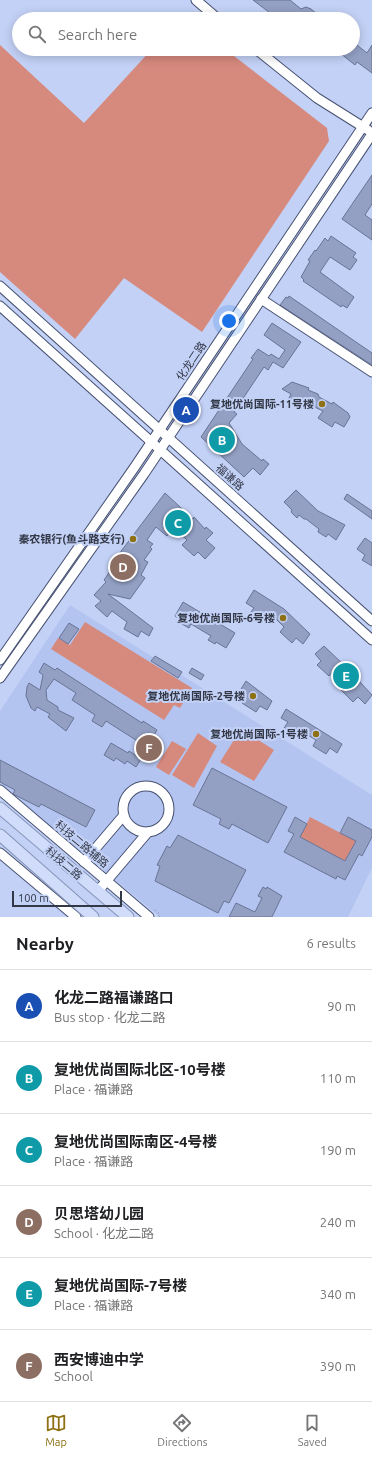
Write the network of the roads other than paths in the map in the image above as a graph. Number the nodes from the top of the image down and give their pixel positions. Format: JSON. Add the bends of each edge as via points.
{"nodes":[{"id":1,"x":196,"y":0,"type":"edge"},
{"id":2,"x":210,"y":12,"type":"edge"},
{"id":3,"x":265,"y":56,"type":"edge"},
{"id":4,"x":372,"y":113,"type":"edge"},
{"id":5,"x":362,"y":127,"type":"junction"},
{"id":6,"x":372,"y":133,"type":"edge"},
{"id":7,"x":0,"y":286,"type":"edge"},
{"id":8,"x":261,"y":299,"type":"junction"},
{"id":9,"x":0,"y":306,"type":"edge"},
{"id":10,"x":372,"y":372,"type":"edge"},
{"id":11,"x":159,"y":430,"type":"junction"},
{"id":12,"x":168,"y":437,"type":"junction"},
{"id":13,"x":151,"y":442,"type":"junction"},
{"id":14,"x":160,"y":449,"type":"junction"},
{"id":15,"x":372,"y":621,"type":"edge"},
{"id":16,"x":372,"y":640,"type":"edge"},
{"id":17,"x":0,"y":660,"type":"edge"},
{"id":18,"x":0,"y":678,"type":"edge"},
{"id":19,"x":0,"y":790,"type":"edge"},
{"id":20,"x":0,"y":808,"type":"edge"},
{"id":21,"x":124,"y":815,"type":"junction"},
{"id":22,"x":148,"y":832,"type":"junction"},
{"id":23,"x":0,"y":835,"type":"edge"},
{"id":24,"x":0,"y":853,"type":"edge"},
{"id":25,"x":84,"y":862,"type":"junction"},
{"id":26,"x":107,"y":881,"type":"junction"},
{"id":27,"x":98,"y":891,"type":"junction"},
{"id":28,"x":76,"y":917,"type":"edge"},
{"id":29,"x":93,"y":917,"type":"edge"},
{"id":30,"x":128,"y":917,"type":"edge"},
{"id":31,"x":149,"y":917,"type":"edge"}],
"edges":[{"from":1,"to":2,"type":"street"},
{"from":3,"to":5,"type":"street","via":[[317,98]]},
{"from":4,"to":5,"type":"street","name":"化龙二路"},
{"from":5,"to":6,"type":"street"},
{"from":5,"to":11,"type":"street","name":"化龙二路"},
{"from":6,"to":8,"type":"street","name":"化龙二路"},
{"from":7,"to":11,"type":"street","name":"福谦路"},
{"from":8,"to":10,"type":"street"},
{"from":8,"to":12,"type":"street","name":"化龙二路"},
{"from":9,"to":13,"type":"street"},
{"from":11,"to":12,"type":"street","name":"福谦路"},
{"from":11,"to":13,"type":"street","name":"化龙二路"},
{"from":12,"to":14,"type":"street","name":"化龙二路"},
{"from":12,"to":15,"type":"street","name":"福谦路"},
{"from":13,"to":14,"type":"street"},
{"from":13,"to":17,"type":"street","name":"化龙二路"},
{"from":14,"to":16,"type":"street"},
{"from":14,"to":18,"type":"street","name":"化龙二路"},
{"from":19,"to":25,"type":"street","name":"科技二路辅路"},
{"from":20,"to":27,"type":"main road","name":"科技二路"},
{"from":21,"to":22,"type":"street","via":[[133,828]]},
{"from":21,"to":22,"type":"street","via":[[124,801],[133,790],[147,786],[160,791],[168,803],[169,811],[162,825]]},
{"from":21,"to":25,"type":"street"},
{"from":22,"to":26,"type":"street"},
{"from":23,"to":29,"type":"main road","name":"科技二路"},
{"from":24,"to":28,"type":"street"},
{"from":25,"to":26,"type":"street","name":"科技二路辅路"},
{"from":26,"to":27,"type":"street"},
{"from":26,"to":31,"type":"street","name":"科技二路辅路"},
{"from":27,"to":30,"type":"main road","name":"科技二路"}]}
